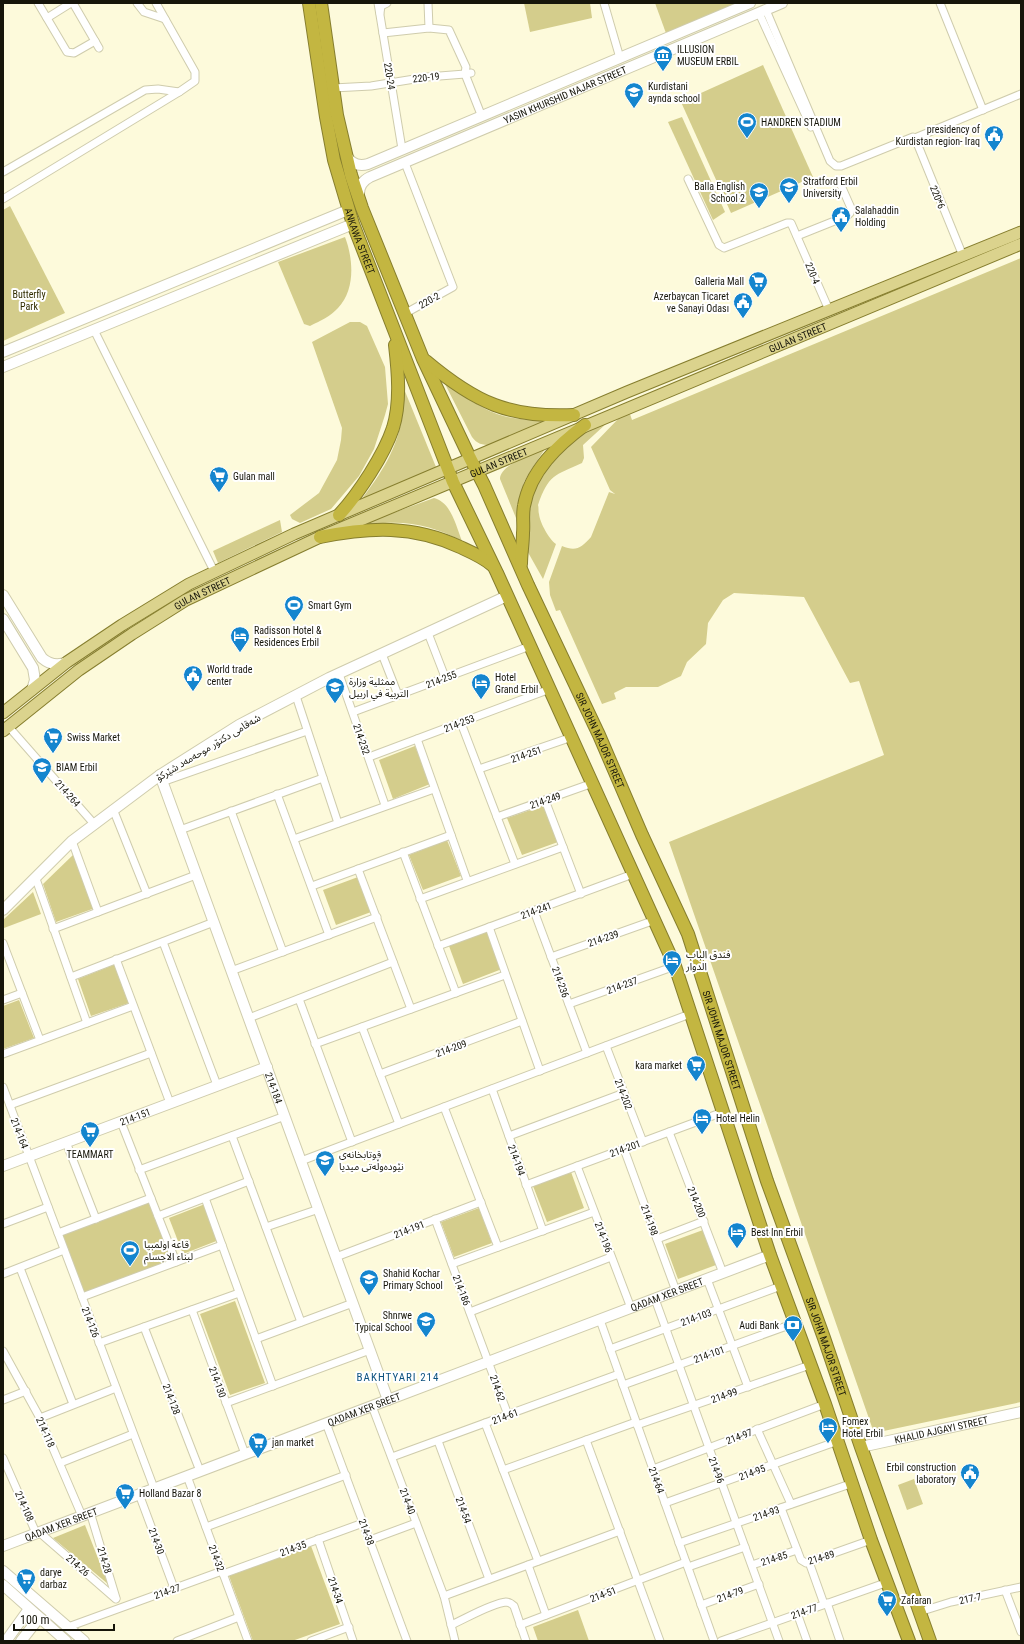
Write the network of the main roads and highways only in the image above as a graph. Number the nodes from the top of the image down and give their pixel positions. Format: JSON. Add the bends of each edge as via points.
{"nodes":[{"id":1,"x":309,"y":3,"type":"edge"},
{"id":2,"x":321,"y":3,"type":"edge"},
{"id":3,"x":1021,"y":232,"type":"edge"},
{"id":4,"x":1021,"y":244,"type":"edge"},
{"id":5,"x":810,"y":318,"type":"junction"},
{"id":6,"x":392,"y":328,"type":"junction"},
{"id":7,"x":816,"y":330,"type":"junction"},
{"id":8,"x":423,"y":359,"type":"junction"},
{"id":9,"x":574,"y":415,"type":"junction"},
{"id":10,"x":585,"y":425,"type":"junction"},
{"id":11,"x":470,"y":458,"type":"junction"},
{"id":12,"x":448,"y":468,"type":"junction"},
{"id":13,"x":477,"y":471,"type":"junction"},
{"id":14,"x":453,"y":482,"type":"junction"},
{"id":15,"x":339,"y":515,"type":"junction"},
{"id":16,"x":320,"y":537,"type":"junction"},
{"id":17,"x":520,"y":567,"type":"junction"},
{"id":18,"x":497,"y":573,"type":"junction"},
{"id":19,"x":3,"y":713,"type":"edge"},
{"id":20,"x":6,"y":728,"type":"edge"},
{"id":21,"x":759,"y":1155,"type":"junction"},
{"id":22,"x":738,"y":1157,"type":"junction"},
{"id":23,"x":767,"y":1181,"type":"junction"},
{"id":24,"x":748,"y":1188,"type":"junction"},
{"id":25,"x":909,"y":1641,"type":"edge"},
{"id":26,"x":930,"y":1641,"type":"edge"}],
"edges":[{"from":1,"to":6,"type":"highway","name":"ANKAWA STREET","via":[[334,160],[348,210]]},
{"from":2,"to":8,"type":"highway","name":"ANKAWA STREET","via":[[337,115],[346,154],[359,197]]},
{"from":3,"to":5,"type":"main road","name":"GULAN STREET"},
{"from":4,"to":7,"type":"main road","name":"GULAN STREET"},
{"from":5,"to":7,"type":"main road","via":[[806,326]]},
{"from":5,"to":9,"type":"main road","name":"GULAN STREET"},
{"from":6,"to":12,"type":"highway","name":"ANKAWA STREET"},
{"from":6,"to":15,"type":"highway","via":[[397,386],[393,428],[375,464]]},
{"from":7,"to":10,"type":"main road","name":"GULAN STREET"},
{"from":8,"to":9,"type":"highway","via":[[448,380],[496,406],[549,416]]},
{"from":8,"to":11,"type":"highway","name":"ANKAWA STREET"},
{"from":9,"to":11,"type":"main road","name":"GULAN STREET"},
{"from":10,"to":13,"type":"main road","name":"GULAN STREET"},
{"from":10,"to":17,"type":"highway","via":[[560,446],[530,484],[522,519]]},
{"from":11,"to":12,"type":"main road","name":"GULAN STREET"},
{"from":11,"to":13,"type":"highway","name":"SIR JOHN MAJOR STREET"},
{"from":12,"to":14,"type":"highway"},
{"from":12,"to":15,"type":"main road","name":"GULAN STREET"},
{"from":13,"to":14,"type":"main road","name":"GULAN STREET"},
{"from":13,"to":17,"type":"highway","name":"SIR JOHN MAJOR STREET"},
{"from":14,"to":16,"type":"main road","name":"GULAN STREET"},
{"from":14,"to":18,"type":"highway"},
{"from":15,"to":19,"type":"main road","name":"GULAN STREET","via":[[189,584],[67,662]]},
{"from":16,"to":18,"type":"highway","via":[[371,529],[420,533],[449,541],[479,556]]},
{"from":16,"to":20,"type":"main road","name":"GULAN STREET","via":[[186,600],[79,670]]},
{"from":17,"to":21,"type":"highway","name":"SIR JOHN MAJOR STREET","via":[[596,728],[688,934]]},
{"from":18,"to":22,"type":"highway","via":[[675,966]]},
{"from":21,"to":22,"type":"highway","via":[[751,1164],[742,1162]]},
{"from":21,"to":23,"type":"highway","name":"SIR JOHN MAJOR STREET"},
{"from":22,"to":24,"type":"highway"},
{"from":23,"to":24,"type":"highway","via":[[761,1176],[755,1176],[748,1182]]},
{"from":23,"to":26,"type":"highway","name":"SIR JOHN MAJOR STREET","via":[[838,1375]]},
{"from":24,"to":25,"type":"highway"}]}
